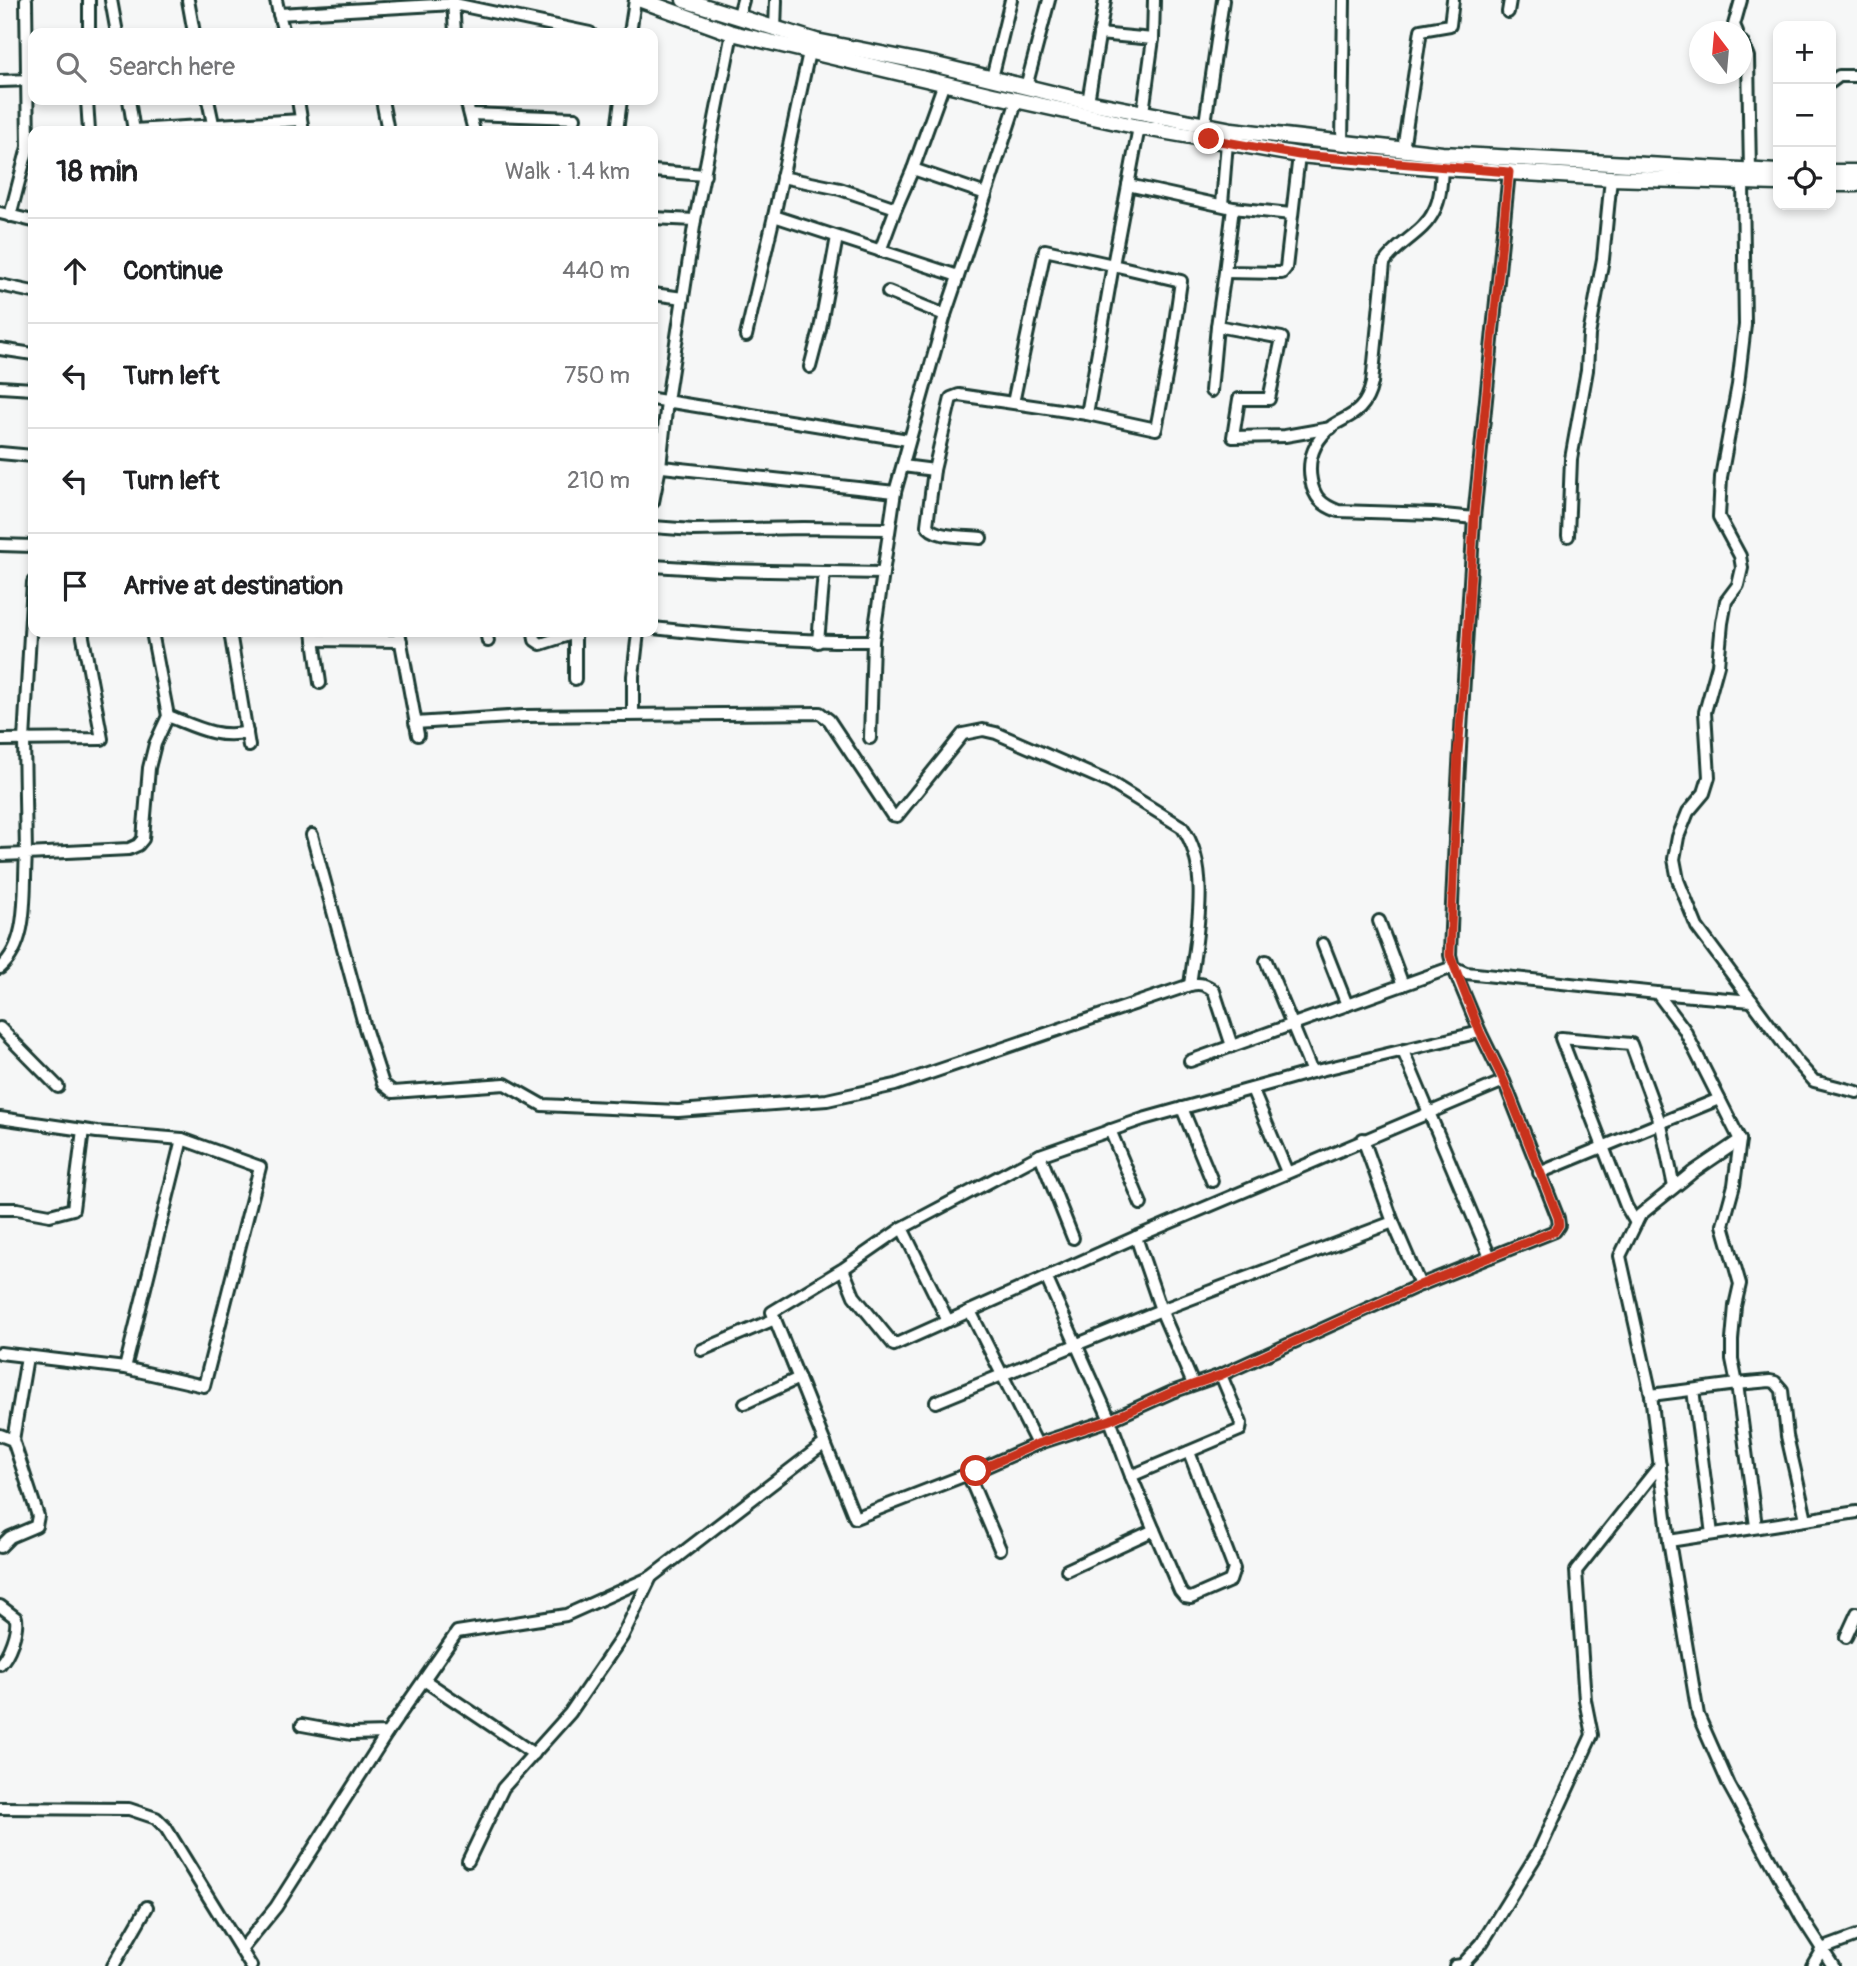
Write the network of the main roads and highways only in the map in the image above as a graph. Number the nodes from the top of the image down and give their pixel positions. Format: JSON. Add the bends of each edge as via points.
{"nodes":[{"id":1,"x":641,"y":0,"type":"edge"},
{"id":2,"x":684,"y":0,"type":"edge"},
{"id":3,"x":1836,"y":172,"type":"edge"},
{"id":4,"x":1857,"y":172,"type":"edge"},
{"id":5,"x":1773,"y":173,"type":"edge"},
{"id":6,"x":1747,"y":177,"type":"junction"},
{"id":7,"x":1773,"y":182,"type":"edge"},
{"id":8,"x":1836,"y":184,"type":"edge"},
{"id":9,"x":1857,"y":184,"type":"edge"}],
"edges":[{"from":1,"to":6,"type":"main road","via":[[732,33],[809,52],[1139,127],[1299,155],[1611,178]]},
{"from":2,"to":6,"type":"main road","via":[[816,41],[1232,130],[1404,150]]},
{"from":3,"to":4,"type":"main road"},
{"from":5,"to":6,"type":"main road"},
{"from":6,"to":7,"type":"main road"},
{"from":8,"to":9,"type":"main road"}]}
